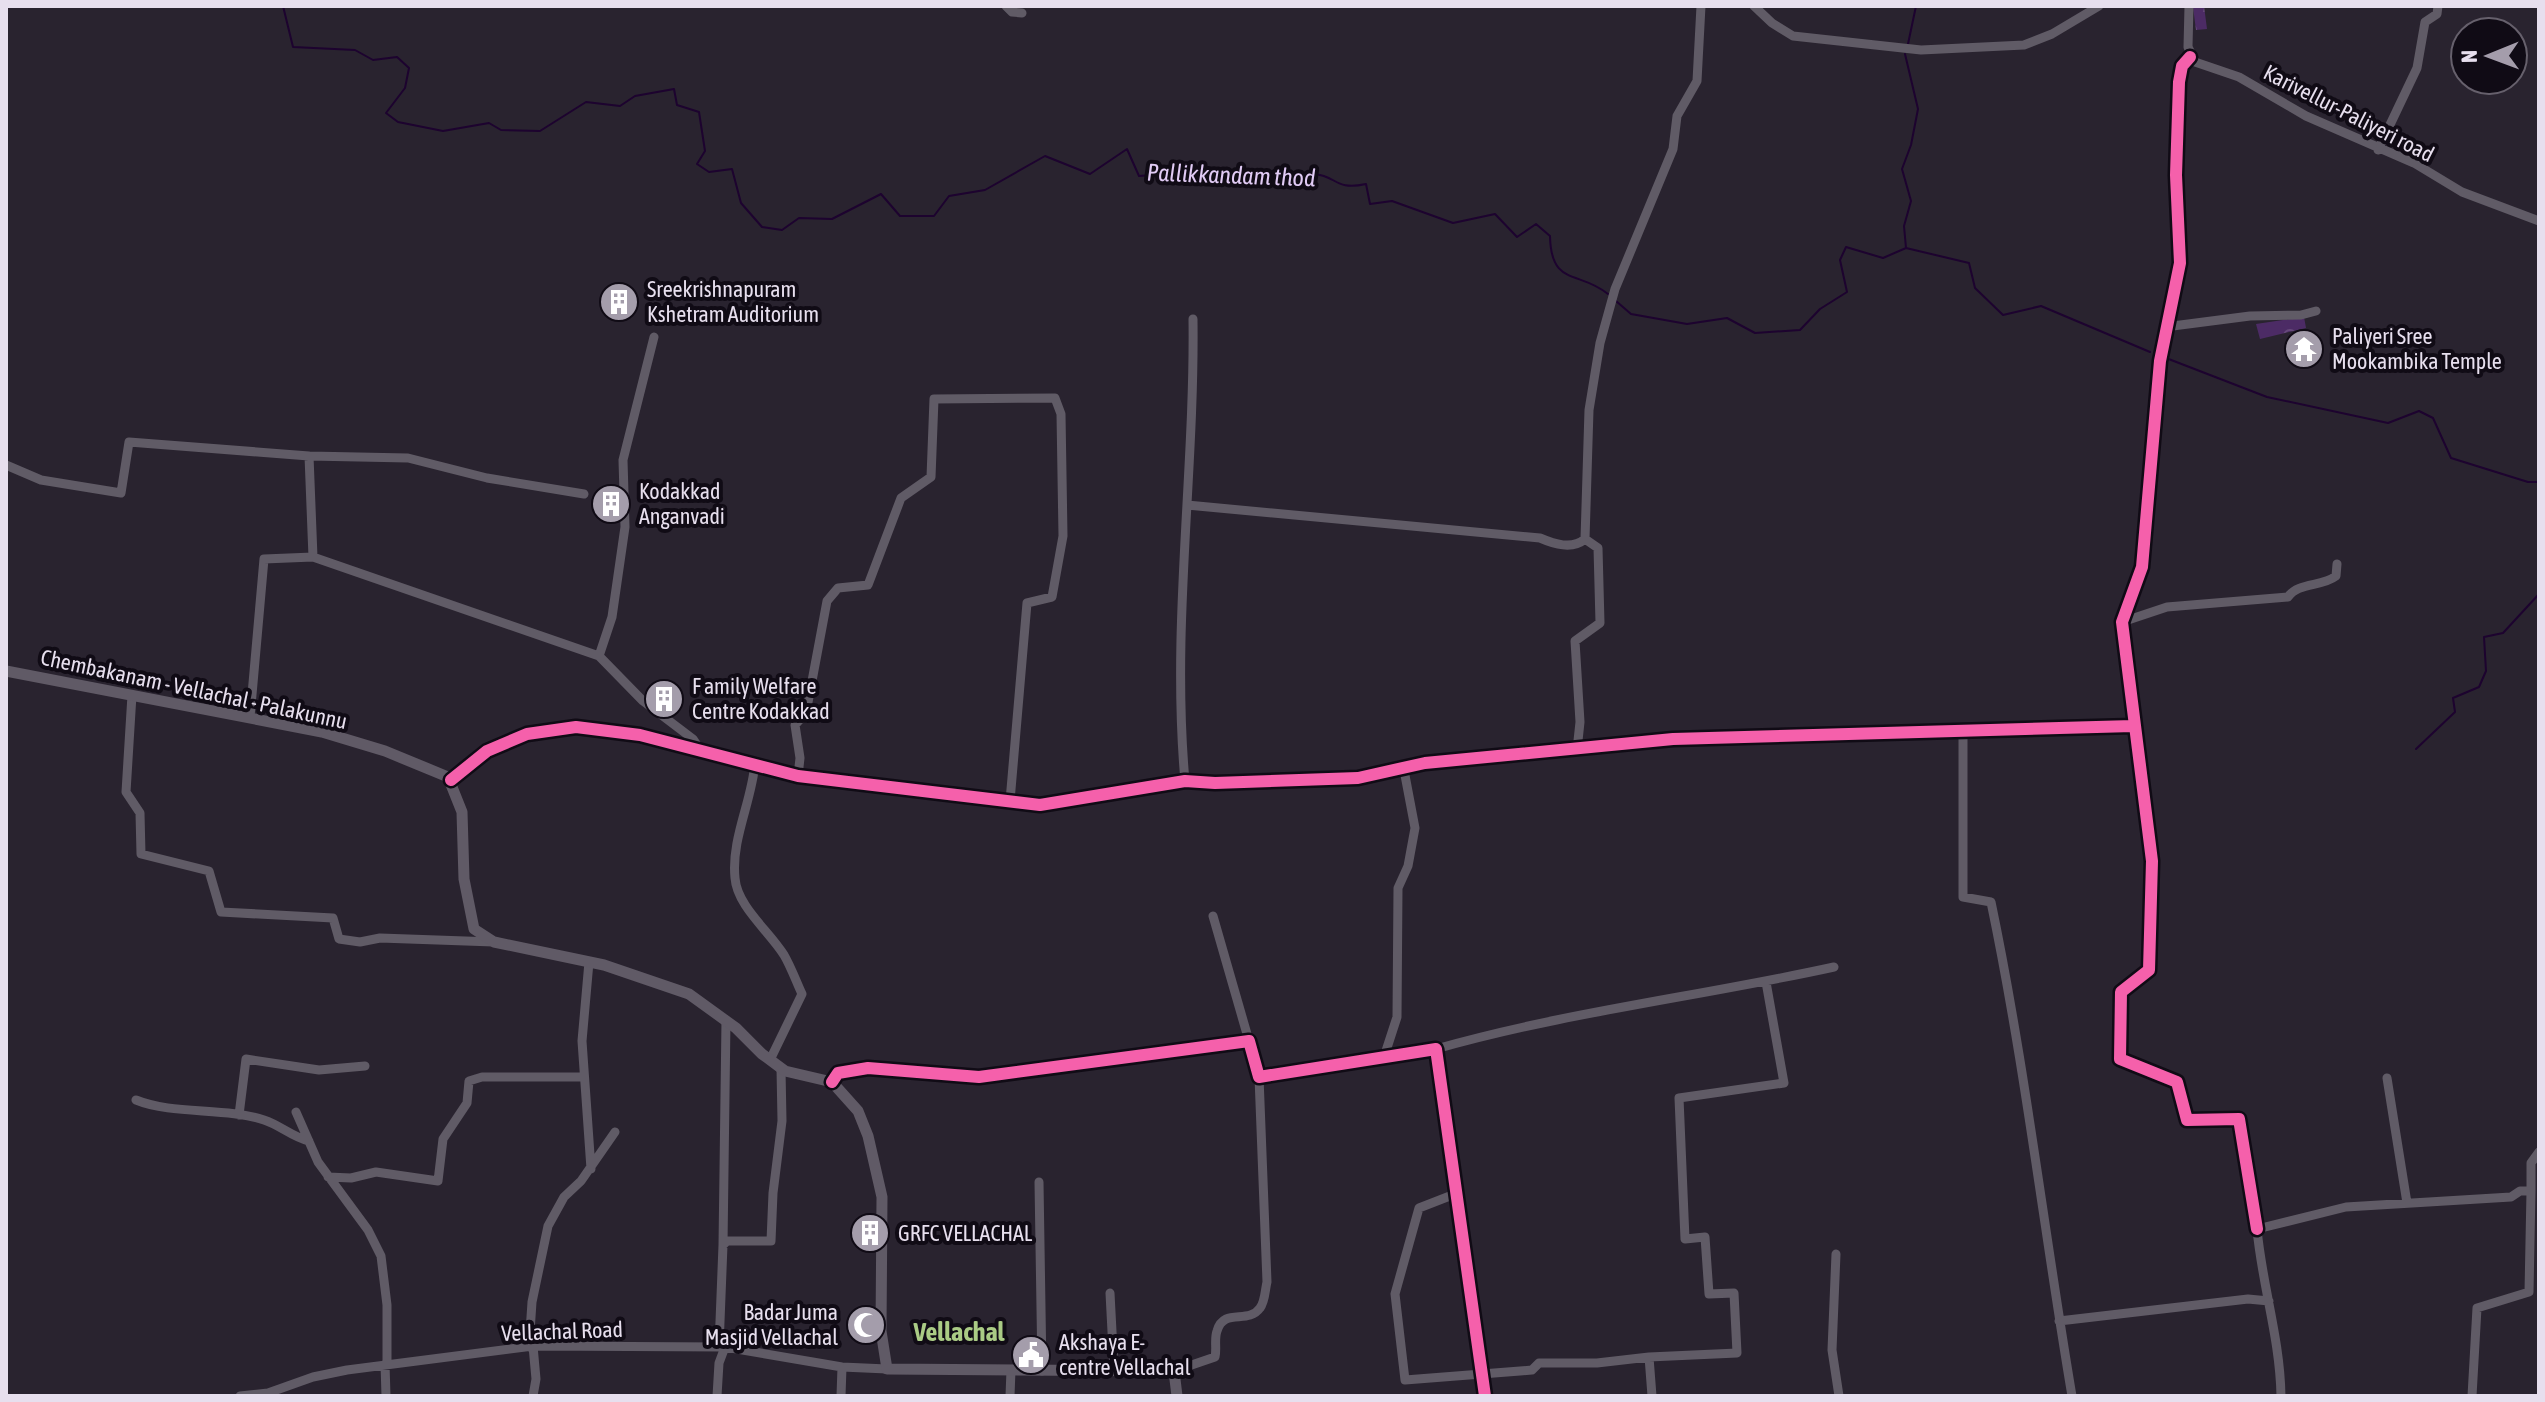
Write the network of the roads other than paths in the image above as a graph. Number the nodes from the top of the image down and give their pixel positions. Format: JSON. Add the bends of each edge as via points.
{"nodes":[{"id":1,"x":1006,"y":6,"type":"edge"},
{"id":2,"x":1701,"y":6,"type":"edge"},
{"id":3,"x":1754,"y":6,"type":"edge"},
{"id":4,"x":2099,"y":6,"type":"edge"},
{"id":5,"x":2189,"y":6,"type":"edge"},
{"id":6,"x":2438,"y":6,"type":"edge"},
{"id":7,"x":1022,"y":13,"type":"dead end"},
{"id":8,"x":2190,"y":57,"type":"junction"},
{"id":9,"x":2378,"y":150,"type":"junction"},
{"id":10,"x":2539,"y":221,"type":"edge"},
{"id":11,"x":2316,"y":311,"type":"dead end"},
{"id":12,"x":1193,"y":319,"type":"dead end"},
{"id":13,"x":2165,"y":327,"type":"junction"},
{"id":14,"x":654,"y":337,"type":"dead end"},
{"id":15,"x":309,"y":456,"type":"junction"},
{"id":16,"x":6,"y":465,"type":"edge"},
{"id":17,"x":584,"y":494,"type":"dead end"},
{"id":18,"x":1187,"y":505,"type":"junction"},
{"id":19,"x":1585,"y":539,"type":"junction"},
{"id":20,"x":313,"y":557,"type":"junction"},
{"id":21,"x":2337,"y":564,"type":"dead end"},
{"id":22,"x":2122,"y":622,"type":"junction"},
{"id":23,"x":599,"y":656,"type":"junction"},
{"id":24,"x":6,"y":671,"type":"edge"},
{"id":25,"x":132,"y":695,"type":"junction"},
{"id":26,"x":250,"y":717,"type":"junction"},
{"id":27,"x":2133,"y":726,"type":"junction"},
{"id":28,"x":1963,"y":730,"type":"junction"},
{"id":29,"x":1577,"y":750,"type":"junction"},
{"id":30,"x":701,"y":751,"type":"junction"},
{"id":31,"x":755,"y":763,"type":"junction"},
{"id":32,"x":1404,"y":770,"type":"junction"},
{"id":33,"x":798,"y":776,"type":"junction"},
{"id":34,"x":451,"y":780,"type":"junction"},
{"id":35,"x":1185,"y":781,"type":"junction"},
{"id":36,"x":1010,"y":801,"type":"junction"},
{"id":37,"x":1213,"y":916,"type":"dead end"},
{"id":38,"x":494,"y":942,"type":"junction"},
{"id":39,"x":589,"y":962,"type":"junction"},
{"id":40,"x":1834,"y":967,"type":"dead end"},
{"id":41,"x":1766,"y":982,"type":"junction"},
{"id":42,"x":726,"y":1020,"type":"junction"},
{"id":43,"x":1249,"y":1041,"type":"junction"},
{"id":44,"x":1436,"y":1049,"type":"junction"},
{"id":45,"x":1384,"y":1057,"type":"junction"},
{"id":46,"x":770,"y":1060,"type":"junction"},
{"id":47,"x":365,"y":1066,"type":"dead end"},
{"id":48,"x":781,"y":1069,"type":"junction"},
{"id":49,"x":583,"y":1077,"type":"junction"},
{"id":50,"x":1259,"y":1077,"type":"junction"},
{"id":51,"x":2387,"y":1078,"type":"dead end"},
{"id":52,"x":832,"y":1082,"type":"junction"},
{"id":53,"x":136,"y":1100,"type":"dead end"},
{"id":54,"x":296,"y":1112,"type":"dead end"},
{"id":55,"x":239,"y":1115,"type":"junction"},
{"id":56,"x":615,"y":1132,"type":"dead end"},
{"id":57,"x":309,"y":1141,"type":"junction"},
{"id":58,"x":2539,"y":1152,"type":"edge"},
{"id":59,"x":591,"y":1169,"type":"junction"},
{"id":60,"x":328,"y":1177,"type":"junction"},
{"id":61,"x":1039,"y":1182,"type":"dead end"},
{"id":62,"x":2531,"y":1191,"type":"junction"},
{"id":63,"x":1455,"y":1194,"type":"junction"},
{"id":64,"x":2407,"y":1203,"type":"junction"},
{"id":65,"x":2257,"y":1229,"type":"junction"},
{"id":66,"x":723,"y":1245,"type":"junction"},
{"id":67,"x":1836,"y":1254,"type":"dead end"},
{"id":68,"x":1110,"y":1293,"type":"dead end"},
{"id":69,"x":2269,"y":1301,"type":"junction"},
{"id":70,"x":2059,"y":1321,"type":"junction"},
{"id":71,"x":531,"y":1347,"type":"junction"},
{"id":72,"x":722,"y":1347,"type":"junction"},
{"id":73,"x":1649,"y":1357,"type":"junction"},
{"id":74,"x":386,"y":1364,"type":"junction"},
{"id":75,"x":842,"y":1367,"type":"junction"},
{"id":76,"x":887,"y":1369,"type":"junction"},
{"id":77,"x":1011,"y":1370,"type":"junction"},
{"id":78,"x":1114,"y":1370,"type":"junction"},
{"id":79,"x":1042,"y":1371,"type":"junction"},
{"id":80,"x":1174,"y":1371,"type":"junction"},
{"id":81,"x":1482,"y":1376,"type":"junction"},
{"id":82,"x":240,"y":1396,"type":"edge"},
{"id":83,"x":386,"y":1396,"type":"edge"},
{"id":84,"x":533,"y":1396,"type":"edge"},
{"id":85,"x":717,"y":1396,"type":"edge"},
{"id":86,"x":841,"y":1396,"type":"edge"},
{"id":87,"x":1010,"y":1396,"type":"edge"},
{"id":88,"x":1177,"y":1396,"type":"edge"},
{"id":89,"x":1485,"y":1396,"type":"edge"},
{"id":90,"x":1652,"y":1396,"type":"edge"},
{"id":91,"x":1839,"y":1396,"type":"edge"},
{"id":92,"x":2072,"y":1396,"type":"edge"},
{"id":93,"x":2281,"y":1396,"type":"edge"},
{"id":94,"x":2472,"y":1396,"type":"edge"}],
"edges":[{"from":1,"to":7,"type":"street"},
{"from":2,"to":19,"type":"street","via":[[1697,81],[1677,116],[1673,149],[1613,298],[1592,385]]},
{"from":3,"to":4,"type":"street","via":[[1793,36],[1912,49],[2024,45]]},
{"from":5,"to":8,"type":"street"},
{"from":6,"to":9,"type":"street","via":[[2437,14],[2425,22],[2417,68]]},
{"from":8,"to":9,"type":"street","name":"Karivellur-Paliyeri road"},
{"from":8,"to":13,"type":"street","via":[[2179,82],[2180,263]]},
{"from":9,"to":10,"type":"street","name":"Karivellur-Paliyeri road","via":[[2414,163],[2462,192]]},
{"from":11,"to":13,"type":"street"},
{"from":12,"to":18,"type":"street"},
{"from":13,"to":22,"type":"street","via":[[2142,567]]},
{"from":14,"to":23,"type":"street","via":[[623,460],[625,527],[612,617]]},
{"from":15,"to":16,"type":"street","via":[[129,442],[121,493],[41,480]]},
{"from":15,"to":17,"type":"street","via":[[408,458]]},
{"from":15,"to":20,"type":"street"},
{"from":18,"to":19,"type":"street","via":[[1540,538],[1564,545]]},
{"from":18,"to":35,"type":"street","via":[[1180,734]]},
{"from":19,"to":29,"type":"street","via":[[1598,548],[1601,599],[1600,623],[1575,641]]},
{"from":20,"to":23,"type":"street"},
{"from":20,"to":26,"type":"street","via":[[264,559]]},
{"from":21,"to":22,"type":"street","via":[[2330,581],[2301,587],[2288,597],[2167,607]]},
{"from":22,"to":27,"type":"street"},
{"from":23,"to":30,"type":"street"},
{"from":24,"to":25,"type":"main road","name":"Chembakanam - Vellachal - Palakunnu"},
{"from":25,"to":26,"type":"main road","name":"Chembakanam - Vellachal - Palakunnu"},
{"from":25,"to":38,"type":"street","via":[[126,792],[140,813],[141,854],[209,871],[221,912],[333,918],[339,939],[360,942]]},
{"from":26,"to":34,"type":"main road","name":"Chembakanam - Vellachal - Palakunnu","via":[[385,751]]},
{"from":27,"to":28,"type":"street"},
{"from":27,"to":65,"type":"street","via":[[2152,861],[2149,970],[2121,992],[2120,1059],[2177,1082],[2187,1120],[2239,1119]]},
{"from":28,"to":29,"type":"street","via":[[1673,739]]},
{"from":28,"to":70,"type":"street","via":[[1963,897],[1991,902],[2017,1028]]},
{"from":29,"to":32,"type":"street","via":[[1425,763]]},
{"from":30,"to":31,"type":"street"},
{"from":30,"to":34,"type":"street","via":[[640,735],[576,727],[527,734],[487,751]]},
{"from":31,"to":33,"type":"street"},
{"from":31,"to":46,"type":"street","via":[[735,880],[745,904],[785,956],[802,994]]},
{"from":32,"to":35,"type":"street","via":[[1318,780]]},
{"from":32,"to":45,"type":"street","via":[[1415,828],[1398,888],[1397,1017]]},
{"from":33,"to":36,"type":"street"},
{"from":33,"to":36,"type":"street","via":[[795,725],[806,713],[827,601],[838,588],[868,585],[901,498],[931,477],[934,399],[1055,398],[1061,414],[1061,561],[1052,597],[1027,603]]},
{"from":34,"to":38,"type":"main road","via":[[462,812],[467,907],[474,929]]},
{"from":35,"to":36,"type":"street","via":[[1040,805]]},
{"from":37,"to":43,"type":"street"},
{"from":38,"to":39,"type":"main road"},
{"from":39,"to":42,"type":"main road","via":[[655,979],[689,994]]},
{"from":39,"to":49,"type":"street"},
{"from":40,"to":41,"type":"street"},
{"from":41,"to":44,"type":"street","via":[[1517,1026]]},
{"from":41,"to":73,"type":"street","via":[[1784,1083],[1679,1098],[1685,1239],[1705,1237],[1709,1294],[1734,1293],[1737,1353]]},
{"from":42,"to":46,"type":"main road"},
{"from":42,"to":66,"type":"street"},
{"from":43,"to":50,"type":"street"},
{"from":43,"to":52,"type":"street","via":[[979,1077],[868,1068],[838,1073]]},
{"from":44,"to":45,"type":"street"},
{"from":44,"to":63,"type":"street"},
{"from":45,"to":50,"type":"street"},
{"from":46,"to":48,"type":"main road"},
{"from":47,"to":55,"type":"street","via":[[319,1070],[246,1059]]},
{"from":48,"to":52,"type":"main road"},
{"from":48,"to":66,"type":"street","via":[[782,1121],[771,1241]]},
{"from":49,"to":59,"type":"street"},
{"from":49,"to":60,"type":"street","via":[[469,1081],[467,1103],[443,1139],[438,1181],[376,1172]]},
{"from":50,"to":80,"type":"street","via":[[1267,1282],[1261,1307],[1251,1315],[1222,1321],[1215,1357]]},
{"from":51,"to":64,"type":"street"},
{"from":52,"to":76,"type":"main road","via":[[858,1111],[882,1197],[881,1331]]},
{"from":53,"to":55,"type":"street","via":[[154,1107]]},
{"from":54,"to":57,"type":"street"},
{"from":55,"to":57,"type":"street","via":[[265,1120]]},
{"from":56,"to":59,"type":"street"},
{"from":57,"to":60,"type":"street"},
{"from":58,"to":62,"type":"street","via":[[2531,1163]]},
{"from":59,"to":71,"type":"street","via":[[564,1197],[548,1226],[532,1302]]},
{"from":60,"to":74,"type":"street","via":[[381,1256]]},
{"from":61,"to":79,"type":"street"},
{"from":62,"to":64,"type":"street","via":[[2511,1197]]},
{"from":62,"to":94,"type":"street","via":[[2529,1292],[2477,1308]]},
{"from":63,"to":81,"type":"street"},
{"from":63,"to":81,"type":"street","via":[[1419,1208],[1408,1244],[1395,1294],[1405,1380]]},
{"from":64,"to":65,"type":"street","via":[[2346,1207]]},
{"from":65,"to":69,"type":"street"},
{"from":66,"to":72,"type":"street"},
{"from":67,"to":91,"type":"street","via":[[1832,1350]]},
{"from":68,"to":78,"type":"street"},
{"from":69,"to":70,"type":"street"},
{"from":69,"to":93,"type":"street"},
{"from":70,"to":92,"type":"street"},
{"from":71,"to":72,"type":"street","name":"Vellachal Road"},
{"from":71,"to":74,"type":"street","name":"Vellachal Road"},
{"from":71,"to":84,"type":"street"},
{"from":72,"to":75,"type":"street","name":"Vellachal Road"},
{"from":72,"to":85,"type":"street"},
{"from":73,"to":81,"type":"street","via":[[1539,1363],[1532,1370]]},
{"from":73,"to":90,"type":"street"},
{"from":74,"to":82,"type":"street","name":"Vellachal Road"},
{"from":74,"to":83,"type":"street"},
{"from":75,"to":76,"type":"street","name":"Vellachal Road"},
{"from":75,"to":86,"type":"street"},
{"from":76,"to":77,"type":"main road"},
{"from":77,"to":79,"type":"main road"},
{"from":77,"to":87,"type":"street"},
{"from":78,"to":79,"type":"main road"},
{"from":78,"to":80,"type":"main road"},
{"from":80,"to":88,"type":"main road"},
{"from":81,"to":89,"type":"street"}]}
